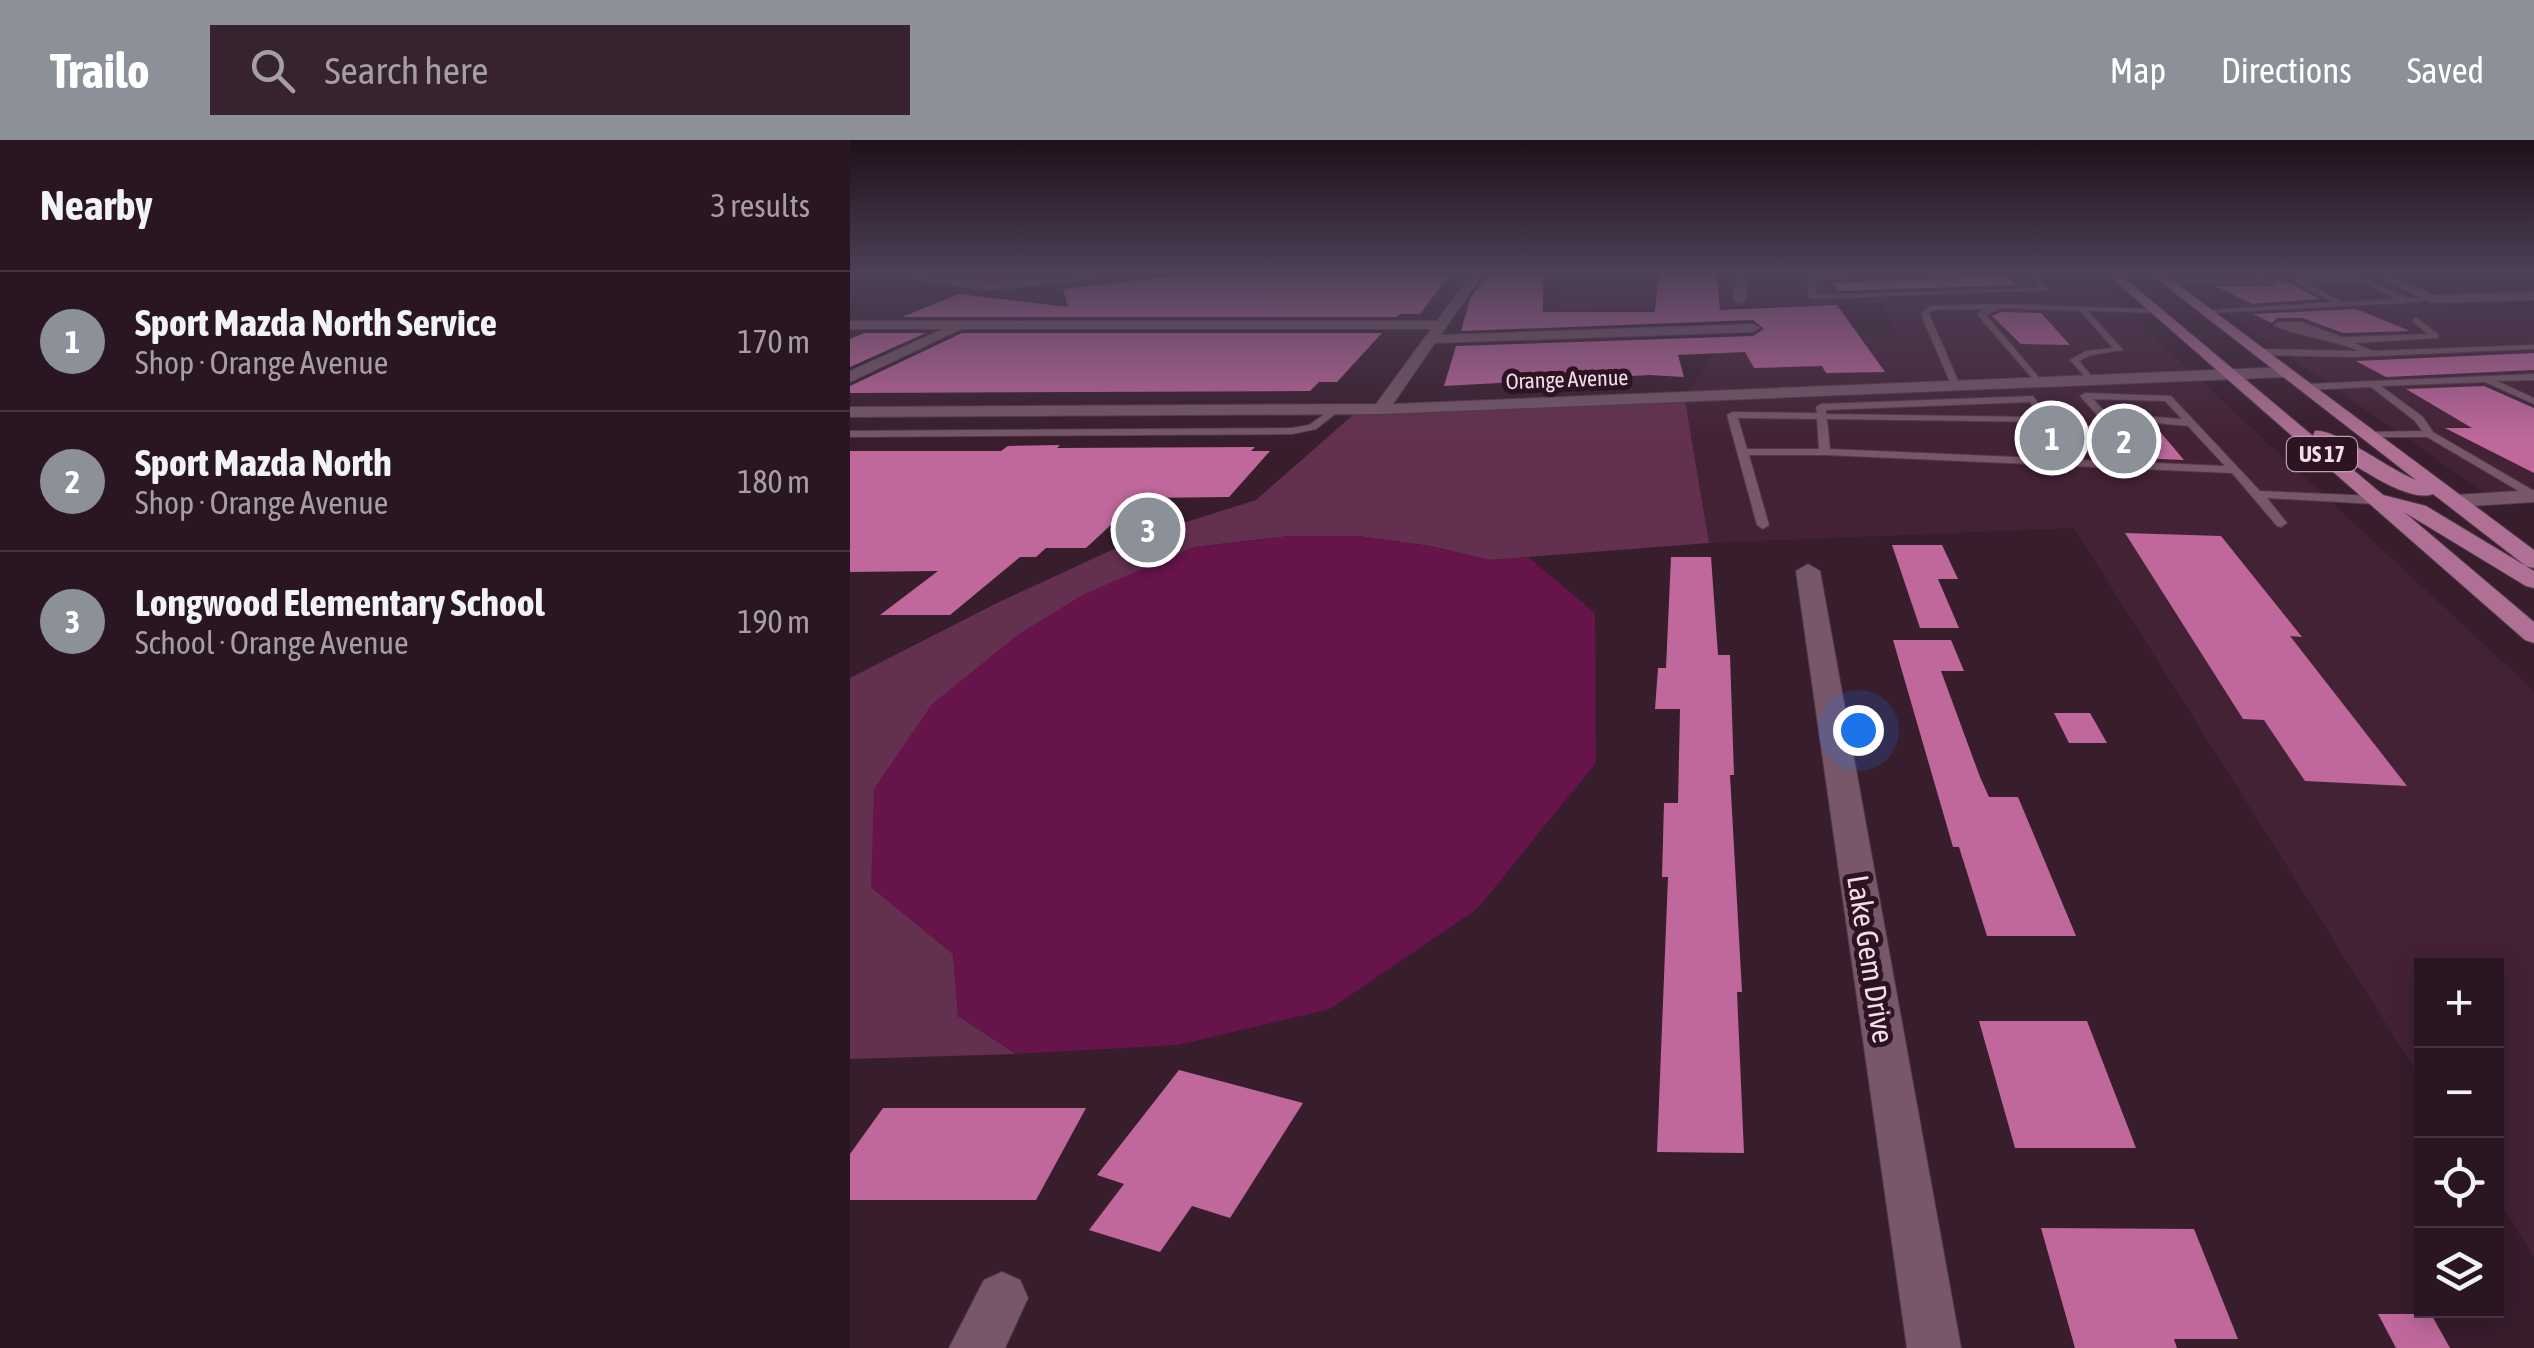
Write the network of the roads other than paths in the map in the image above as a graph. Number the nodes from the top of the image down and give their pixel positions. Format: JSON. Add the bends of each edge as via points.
{"nodes":[{"id":1,"x":956,"y":328,"type":"edge"},
{"id":2,"x":1438,"y":328,"type":"edge"},
{"id":3,"x":1743,"y":328,"type":"edge"},
{"id":4,"x":1931,"y":328,"type":"edge"},
{"id":5,"x":1993,"y":328,"type":"edge"},
{"id":6,"x":2099,"y":328,"type":"edge"},
{"id":7,"x":2177,"y":328,"type":"edge"},
{"id":8,"x":2229,"y":328,"type":"edge"},
{"id":9,"x":2286,"y":328,"type":"edge"},
{"id":10,"x":2311,"y":328,"type":"edge"},
{"id":11,"x":2426,"y":328,"type":"edge"},
{"id":12,"x":1430,"y":339,"type":"junction"},
{"id":13,"x":2339,"y":340,"type":"junction"},
{"id":14,"x":2534,"y":347,"type":"edge"},
{"id":15,"x":2492,"y":348,"type":"junction"},
{"id":16,"x":2260,"y":352,"type":"junction"},
{"id":17,"x":2370,"y":354,"type":"junction"},
{"id":18,"x":2529,"y":362,"type":"dead end"},
{"id":19,"x":2286,"y":372,"type":"junction"},
{"id":20,"x":2230,"y":374,"type":"junction"},
{"id":21,"x":850,"y":377,"type":"edge"},
{"id":22,"x":2534,"y":378,"type":"edge"},
{"id":23,"x":2090,"y":380,"type":"junction"},
{"id":24,"x":2484,"y":380,"type":"junction"},
{"id":25,"x":2038,"y":382,"type":"junction"},
{"id":26,"x":1956,"y":385,"type":"junction"},
{"id":27,"x":2306,"y":386,"type":"junction"},
{"id":28,"x":2375,"y":386,"type":"junction"},
{"id":29,"x":2116,"y":396,"type":"junction"},
{"id":30,"x":2534,"y":402,"type":"edge"},
{"id":31,"x":1382,"y":409,"type":"junction"},
{"id":32,"x":1336,"y":410,"type":"junction"},
{"id":33,"x":2274,"y":411,"type":"junction"},
{"id":34,"x":850,"y":412,"type":"edge"},
{"id":35,"x":1822,"y":416,"type":"junction"},
{"id":36,"x":2134,"y":416,"type":"junction"},
{"id":37,"x":2192,"y":424,"type":"junction"},
{"id":38,"x":850,"y":434,"type":"edge"},
{"id":39,"x":2429,"y":434,"type":"junction"},
{"id":40,"x":2369,"y":435,"type":"junction"},
{"id":41,"x":1742,"y":452,"type":"junction"},
{"id":42,"x":1826,"y":452,"type":"junction"},
{"id":43,"x":2235,"y":470,"type":"junction"},
{"id":44,"x":2258,"y":494,"type":"junction"},
{"id":45,"x":2534,"y":496,"type":"edge"},
{"id":46,"x":2375,"y":500,"type":"junction"},
{"id":47,"x":2454,"y":501,"type":"junction"},
{"id":48,"x":2282,"y":522,"type":"dead end"},
{"id":49,"x":1763,"y":524,"type":"dead end"},
{"id":50,"x":2534,"y":561,"type":"edge"},
{"id":51,"x":1808,"y":571,"type":"dead end"},
{"id":52,"x":2534,"y":581,"type":"edge"},
{"id":53,"x":2534,"y":636,"type":"edge"},
{"id":54,"x":1002,"y":1298,"type":"dead end"},
{"id":55,"x":976,"y":1348,"type":"edge"},
{"id":56,"x":1934,"y":1348,"type":"edge"}],
"edges":[{"from":1,"to":21,"type":"street"},
{"from":2,"to":12,"type":"street"},
{"from":3,"to":12,"type":"street"},
{"from":4,"to":26,"type":"lane"},
{"from":5,"to":25,"type":"lane"},
{"from":6,"to":23,"type":"lane","via":[[2119,350],[2074,360]]},
{"from":7,"to":20,"type":"main road","number":"US 17"},
{"from":8,"to":16,"type":"main road","number":"US 17"},
{"from":9,"to":13,"type":"lane"},
{"from":10,"to":13,"type":"lane"},
{"from":11,"to":13,"type":"lane","via":[[2435,336]]},
{"from":12,"to":31,"type":"street"},
{"from":13,"to":17,"type":"lane"},
{"from":14,"to":15,"type":"lane"},
{"from":15,"to":17,"type":"lane"},
{"from":15,"to":18,"type":"lane"},
{"from":16,"to":17,"type":"lane"},
{"from":16,"to":19,"type":"main road","number":"US 17"},
{"from":19,"to":20,"type":"street","name":"Orange Avenue"},
{"from":19,"to":27,"type":"main road","number":"US 17"},
{"from":20,"to":23,"type":"street","name":"Orange Avenue"},
{"from":20,"to":33,"type":"main road","number":"US 17"},
{"from":22,"to":24,"type":"lane"},
{"from":23,"to":25,"type":"street","name":"Orange Avenue"},
{"from":24,"to":28,"type":"lane"},
{"from":24,"to":30,"type":"lane"},
{"from":25,"to":26,"type":"street","name":"Orange Avenue"},
{"from":26,"to":31,"type":"street","name":"Orange Avenue"},
{"from":27,"to":28,"type":"lane"},
{"from":27,"to":40,"type":"main road","number":"US 17"},
{"from":28,"to":39,"type":"lane"},
{"from":29,"to":36,"type":"lane"},
{"from":29,"to":36,"type":"lane","via":[[2085,396],[2102,416]]},
{"from":29,"to":37,"type":"lane","via":[[2168,398]]},
{"from":31,"to":32,"type":"street","name":"Orange Avenue"},
{"from":32,"to":34,"type":"street","name":"Orange Avenue"},
{"from":32,"to":38,"type":"lane","via":[[1312,427],[1292,431]]},
{"from":33,"to":46,"type":"main road","number":"US 17"},
{"from":33,"to":47,"type":"main road","via":[[2402,484]]},
{"from":35,"to":35,"type":"lane","via":[[1954,418],[2046,420],[2033,399],[1821,407]]},
{"from":35,"to":41,"type":"lane","via":[[1732,415]]},
{"from":35,"to":42,"type":"lane"},
{"from":36,"to":37,"type":"lane"},
{"from":37,"to":43,"type":"lane"},
{"from":39,"to":40,"type":"lane"},
{"from":39,"to":45,"type":"lane"},
{"from":40,"to":47,"type":"main road","number":"US 17"},
{"from":41,"to":42,"type":"lane"},
{"from":41,"to":49,"type":"lane"},
{"from":42,"to":43,"type":"lane"},
{"from":43,"to":44,"type":"lane"},
{"from":44,"to":46,"type":"lane"},
{"from":44,"to":48,"type":"lane"},
{"from":45,"to":47,"type":"street"},
{"from":46,"to":52,"type":"main road","via":[[2419,510]]},
{"from":46,"to":53,"type":"main road","number":"US 17"},
{"from":47,"to":50,"type":"main road","number":"US 17"},
{"from":51,"to":56,"type":"street","name":"Lake Gem Drive"},
{"from":54,"to":55,"type":"street"}]}
